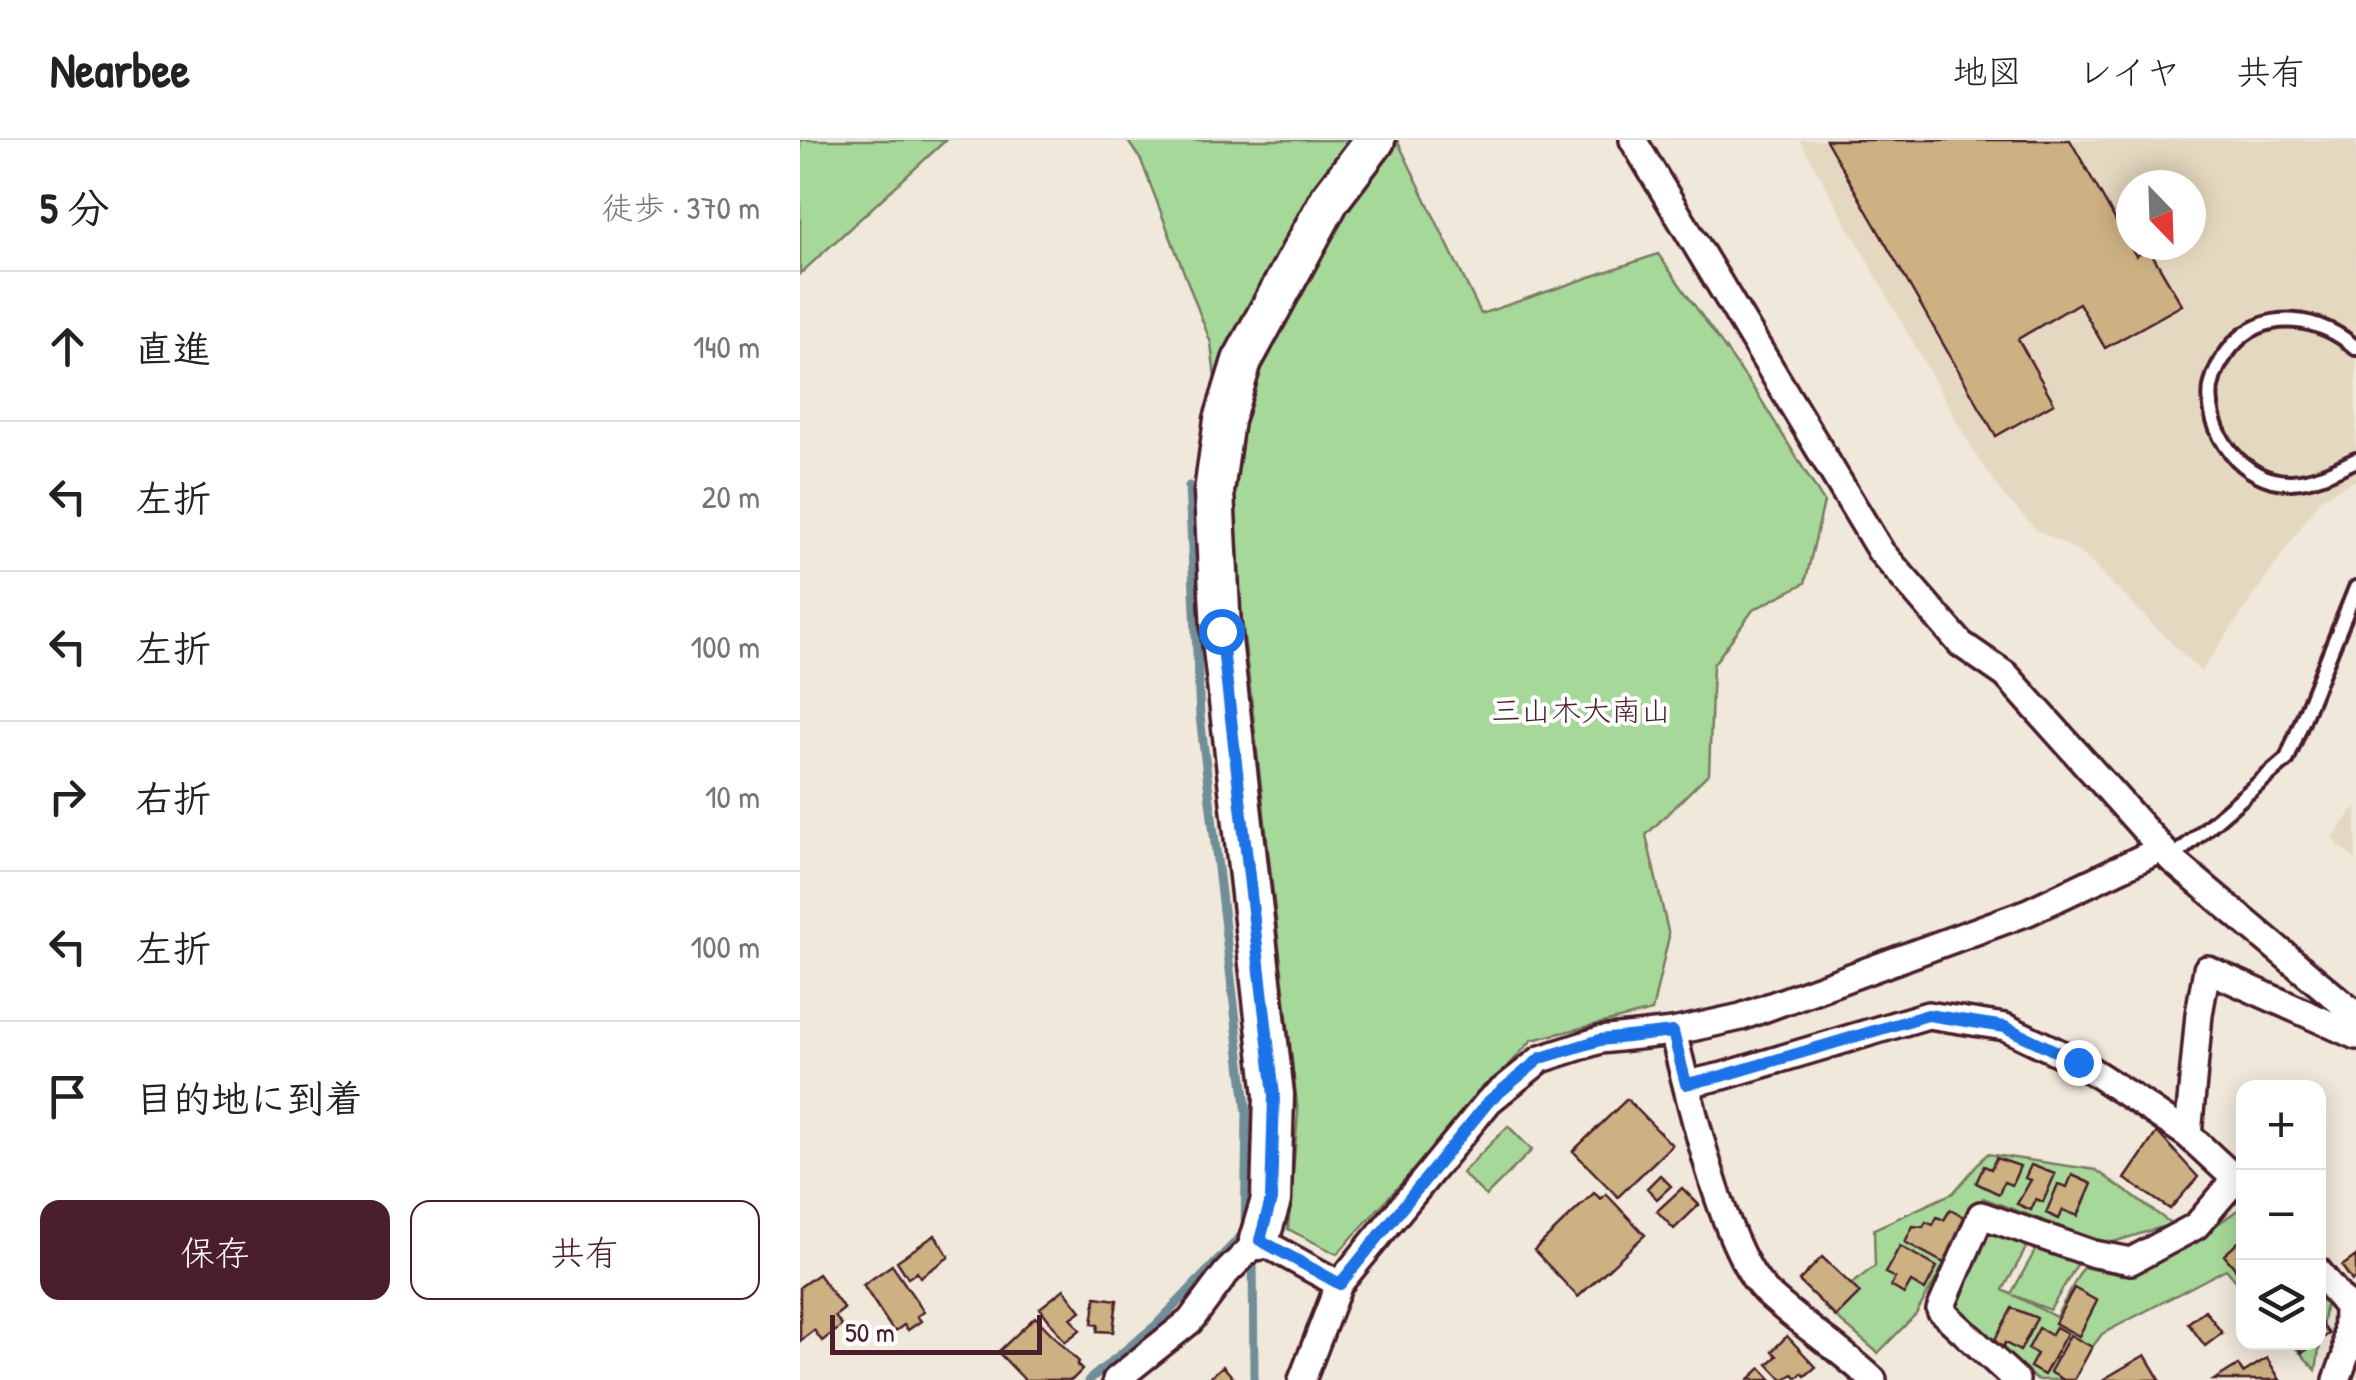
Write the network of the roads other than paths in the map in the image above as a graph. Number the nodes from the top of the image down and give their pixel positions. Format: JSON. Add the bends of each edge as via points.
{"nodes":[{"id":1,"x":1376,"y":140,"type":"edge"},
{"id":2,"x":1633,"y":140,"type":"edge"},
{"id":3,"x":2356,"y":348,"type":"edge"},
{"id":4,"x":2356,"y":460,"type":"edge"},
{"id":5,"x":2356,"y":588,"type":"edge"},
{"id":6,"x":2166,"y":854,"type":"junction"},
{"id":7,"x":2356,"y":1015,"type":"edge"},
{"id":8,"x":1673,"y":1032,"type":"junction"},
{"id":9,"x":2356,"y":1036,"type":"edge"},
{"id":10,"x":1686,"y":1084,"type":"junction"},
{"id":11,"x":2188,"y":1135,"type":"junction"},
{"id":12,"x":2236,"y":1179,"type":"edge"},
{"id":13,"x":2236,"y":1187,"type":"edge"},
{"id":14,"x":1260,"y":1240,"type":"junction"},
{"id":15,"x":2326,"y":1281,"type":"edge"},
{"id":16,"x":1340,"y":1284,"type":"junction"},
{"id":17,"x":1855,"y":1375,"type":"edge"},
{"id":18,"x":1116,"y":1380,"type":"edge"},
{"id":19,"x":1302,"y":1380,"type":"edge"},
{"id":20,"x":2016,"y":1380,"type":"edge"},
{"id":21,"x":2337,"y":1380,"type":"edge"}],
"edges":[{"from":1,"to":14,"type":"street","via":[[1330,199],[1242,361],[1224,420],[1214,492],[1221,631],[1274,1095],[1271,1200]]},
{"from":2,"to":6,"type":"street","via":[[1881,552],[1960,644],[2006,676]]},
{"from":3,"to":4,"type":"lane","via":[[2312,323],[2272,322],[2236,341],[2211,388],[2219,432],[2254,473],[2302,481]]},
{"from":5,"to":6,"type":"lane","via":[[2287,760]]},
{"from":6,"to":7,"type":"street"},
{"from":6,"to":8,"type":"street","via":[[1741,1017]]},
{"from":8,"to":10,"type":"street"},
{"from":8,"to":16,"type":"street","via":[[1600,1040],[1541,1058],[1489,1101]]},
{"from":9,"to":11,"type":"street","via":[[2207,969]]},
{"from":10,"to":11,"type":"street","via":[[1928,1015],[2005,1027],[2078,1062]]},
{"from":10,"to":17,"type":"street","via":[[1733,1241],[1764,1290]]},
{"from":11,"to":12,"type":"street"},
{"from":13,"to":20,"type":"street","via":[[2196,1226],[2131,1261],[1980,1215],[1940,1310]]},
{"from":14,"to":16,"type":"street"},
{"from":14,"to":18,"type":"street","via":[[1190,1321]]},
{"from":15,"to":21,"type":"street","via":[[2347,1308],[2346,1355]]},
{"from":16,"to":19,"type":"street"}]}
